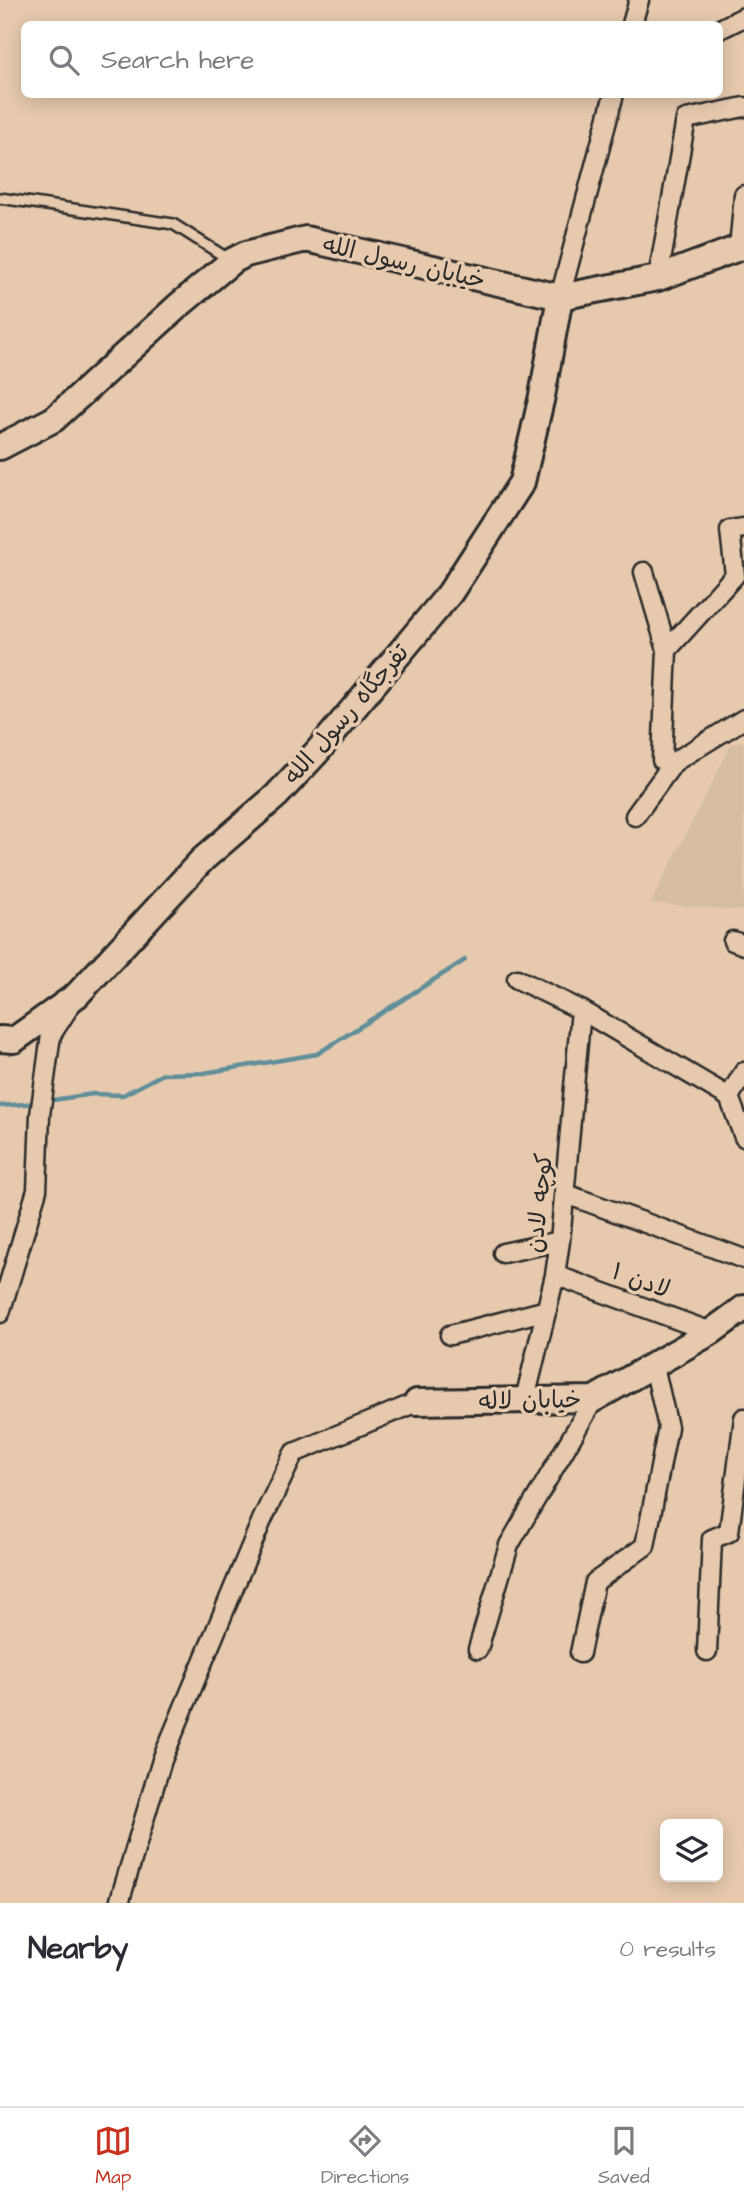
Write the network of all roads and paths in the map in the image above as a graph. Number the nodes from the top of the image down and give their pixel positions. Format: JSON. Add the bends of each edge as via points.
{"nodes":[{"id":1,"x":639,"y":0,"type":"edge"},
{"id":2,"x":744,"y":17,"type":"edge"},
{"id":3,"x":633,"y":21,"type":"edge"},
{"id":4,"x":723,"y":27,"type":"edge"},
{"id":5,"x":613,"y":98,"type":"edge"},
{"id":6,"x":744,"y":107,"type":"edge"},
{"id":7,"x":744,"y":195,"type":"edge"},
{"id":8,"x":0,"y":198,"type":"edge"},
{"id":9,"x":742,"y":247,"type":"edge"},
{"id":10,"x":232,"y":261,"type":"junction"},
{"id":11,"x":658,"y":278,"type":"junction"},
{"id":12,"x":560,"y":297,"type":"junction"},
{"id":13,"x":0,"y":446,"type":"edge"},
{"id":14,"x":744,"y":528,"type":"edge"},
{"id":15,"x":643,"y":572,"type":"dead end"},
{"id":16,"x":667,"y":650,"type":"junction"},
{"id":17,"x":744,"y":703,"type":"edge"},
{"id":18,"x":741,"y":720,"type":"edge"},
{"id":19,"x":674,"y":762,"type":"junction"},
{"id":20,"x":635,"y":816,"type":"dead end"},
{"id":21,"x":517,"y":979,"type":"dead end"},
{"id":22,"x":77,"y":995,"type":"junction"},
{"id":23,"x":580,"y":1010,"type":"junction"},
{"id":24,"x":0,"y":1039,"type":"edge"},
{"id":25,"x":744,"y":1072,"type":"edge"},
{"id":26,"x":729,"y":1097,"type":"junction"},
{"id":27,"x":744,"y":1137,"type":"edge"},
{"id":28,"x":566,"y":1194,"type":"junction"},
{"id":29,"x":560,"y":1241,"type":"junction"},
{"id":30,"x":503,"y":1254,"type":"dead end"},
{"id":31,"x":744,"y":1259,"type":"edge"},
{"id":32,"x":555,"y":1275,"type":"junction"},
{"id":33,"x":744,"y":1308,"type":"edge"},
{"id":34,"x":547,"y":1310,"type":"junction"},
{"id":35,"x":0,"y":1313,"type":"edge"},
{"id":36,"x":711,"y":1332,"type":"junction"},
{"id":37,"x":450,"y":1335,"type":"dead end"},
{"id":38,"x":654,"y":1366,"type":"junction"},
{"id":39,"x":525,"y":1399,"type":"junction"},
{"id":40,"x":594,"y":1399,"type":"junction"},
{"id":41,"x":417,"y":1402,"type":"joint"},
{"id":42,"x":744,"y":1418,"type":"edge"},
{"id":43,"x":743,"y":1447,"type":"edge"},
{"id":44,"x":478,"y":1649,"type":"dead end"},
{"id":45,"x":707,"y":1651,"type":"dead end"},
{"id":46,"x":580,"y":1653,"type":"dead end"},
{"id":47,"x":119,"y":1903,"type":"edge"}],
"edges":[{"from":1,"to":3,"type":"street"},
{"from":2,"to":4,"type":"street"},
{"from":5,"to":12,"type":"street"},
{"from":6,"to":11,"type":"street","via":[[686,120]]},
{"from":7,"to":9,"type":"street"},
{"from":8,"to":10,"type":"lane","via":[[173,223]]},
{"from":9,"to":11,"type":"street","name":"خیابان رسول الله"},
{"from":10,"to":12,"type":"street","name":"خیابان رسول الله","via":[[306,239]]},
{"from":10,"to":13,"type":"street","name":"خیابان رسول الله","via":[[54,419]]},
{"from":11,"to":12,"type":"street","name":"خیابان رسول الله"},
{"from":12,"to":22,"type":"street","name":"تفرجگاه رسول الله","via":[[522,482],[450,593],[309,761],[202,860]]},
{"from":14,"to":16,"type":"street","via":[[730,530],[735,575]]},
{"from":15,"to":16,"type":"street"},
{"from":16,"to":19,"type":"street","via":[[662,760]]},
{"from":17,"to":18,"type":"street"},
{"from":18,"to":19,"type":"street"},
{"from":19,"to":20,"type":"street"},
{"from":21,"to":23,"type":"street"},
{"from":22,"to":24,"type":"street","name":"تفرجگاه رسول الله","via":[[13,1040]]},
{"from":22,"to":35,"type":"street","via":[[51,1035],[40,1115],[37,1189]]},
{"from":23,"to":26,"type":"street"},
{"from":23,"to":28,"type":"street","name":"کوچه لادن"},
{"from":25,"to":26,"type":"street"},
{"from":26,"to":27,"type":"street"},
{"from":28,"to":29,"type":"street","name":"کوچه لادن"},
{"from":28,"to":31,"type":"street"},
{"from":29,"to":30,"type":"street"},
{"from":29,"to":32,"type":"street","name":"کوچه لادن"},
{"from":32,"to":34,"type":"street","name":"کوچه لادن"},
{"from":32,"to":36,"type":"street","name":"لادن ۱"},
{"from":33,"to":36,"type":"street","name":"خیابان لاله"},
{"from":34,"to":37,"type":"street"},
{"from":34,"to":39,"type":"street","name":"کوچه لادن"},
{"from":36,"to":38,"type":"street","name":"خیابان لاله"},
{"from":38,"to":40,"type":"street","name":"خیابان لاله"},
{"from":38,"to":46,"type":"street","via":[[668,1427],[645,1546],[595,1582]]},
{"from":39,"to":40,"type":"street","name":"خیابان لاله"},
{"from":39,"to":41,"type":"street","name":"خیابان لاله"},
{"from":40,"to":44,"type":"street","via":[[509,1545]]},
{"from":41,"to":47,"type":"street","via":[[294,1453],[162,1760]]},
{"from":42,"to":43,"type":"street"},
{"from":43,"to":45,"type":"street","via":[[729,1532],[712,1539]]}]}
